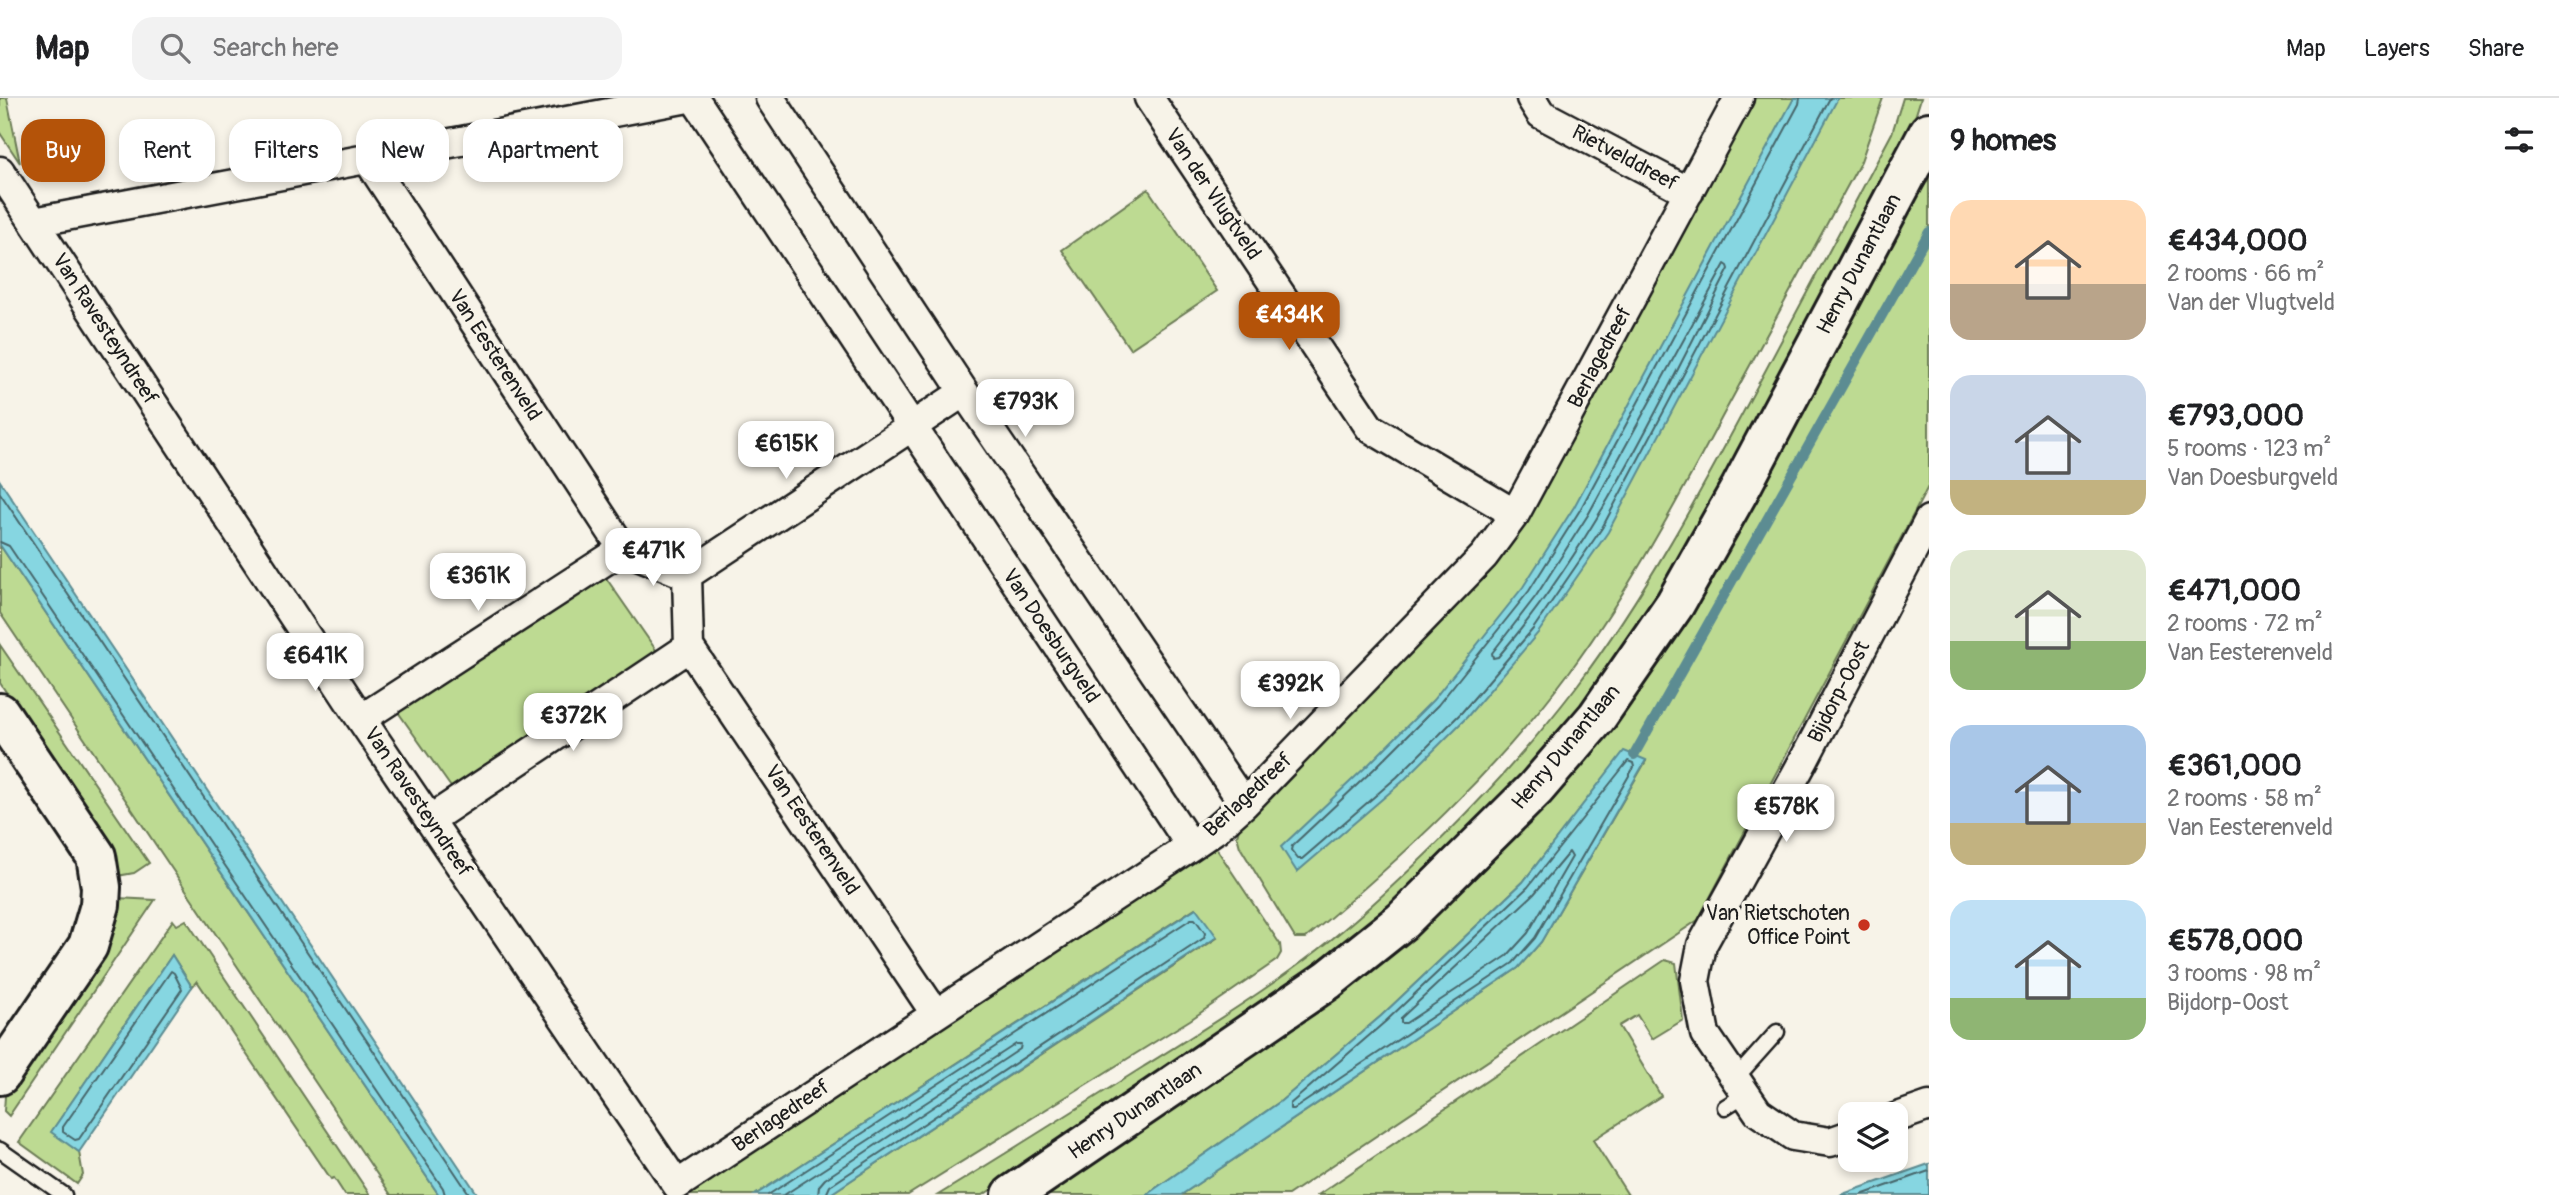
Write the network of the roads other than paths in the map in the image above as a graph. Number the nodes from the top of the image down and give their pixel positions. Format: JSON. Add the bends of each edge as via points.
{"nodes":[{"id":1,"x":691,"y":98,"type":"edge"},
{"id":2,"x":770,"y":98,"type":"edge"},
{"id":3,"x":1149,"y":98,"type":"edge"},
{"id":4,"x":1531,"y":98,"type":"edge"},
{"id":5,"x":1739,"y":98,"type":"edge"},
{"id":6,"x":1929,"y":132,"type":"edge"},
{"id":7,"x":449,"y":144,"type":"edge"},
{"id":8,"x":356,"y":162,"type":"edge"},
{"id":9,"x":0,"y":171,"type":"edge"},
{"id":10,"x":382,"y":182,"type":"edge"},
{"id":11,"x":1689,"y":192,"type":"junction"},
{"id":12,"x":34,"y":222,"type":"junction"},
{"id":13,"x":964,"y":392,"type":"junction"},
{"id":14,"x":912,"y":427,"type":"junction"},
{"id":15,"x":1515,"y":514,"type":"junction"},
{"id":16,"x":1929,"y":520,"type":"edge"},
{"id":17,"x":623,"y":549,"type":"junction"},
{"id":18,"x":687,"y":575,"type":"junction"},
{"id":19,"x":689,"y":647,"type":"junction"},
{"id":20,"x":0,"y":713,"type":"edge"},
{"id":21,"x":361,"y":719,"type":"junction"},
{"id":22,"x":1244,"y":804,"type":"junction"},
{"id":23,"x":431,"y":819,"type":"junction"},
{"id":24,"x":1191,"y":846,"type":"junction"},
{"id":25,"x":936,"y":1013,"type":"junction"},
{"id":26,"x":1777,"y":1032,"type":"dead end"},
{"id":27,"x":0,"y":1075,"type":"edge"},
{"id":28,"x":1735,"y":1093,"type":"junction"},
{"id":29,"x":1929,"y":1106,"type":"edge"},
{"id":30,"x":1908,"y":1113,"type":"edge"},
{"id":31,"x":1838,"y":1139,"type":"edge"},
{"id":32,"x":0,"y":1150,"type":"edge"},
{"id":33,"x":677,"y":1185,"type":"joint"},
{"id":34,"x":64,"y":1195,"type":"edge"},
{"id":35,"x":1012,"y":1195,"type":"edge"}],
"edges":[{"from":1,"to":7,"type":"street"},
{"from":1,"to":14,"type":"street","name":"Van Doesburgveld"},
{"from":2,"to":13,"type":"street"},
{"from":3,"to":15,"type":"street","name":"Van der Vlugtveld","via":[[1370,428]]},
{"from":4,"to":11,"type":"street","name":"Rietvelddreef","via":[[1541,114]]},
{"from":5,"to":11,"type":"street","name":"Berlagedreef"},
{"from":6,"to":35,"type":"main road","name":"Henry Dunantlaan","via":[[1675,604],[1597,717],[1535,789],[1402,921],[1328,980]]},
{"from":8,"to":12,"type":"street"},
{"from":9,"to":12,"type":"street","name":"Van Ravesteyndreef"},
{"from":10,"to":17,"type":"street","name":"Van Eesterenveld"},
{"from":11,"to":15,"type":"street","name":"Berlagedreef"},
{"from":12,"to":21,"type":"street","name":"Van Ravesteyndreef"},
{"from":13,"to":14,"type":"street"},
{"from":13,"to":22,"type":"street"},
{"from":14,"to":18,"type":"street"},
{"from":14,"to":24,"type":"street","name":"Van Doesburgveld"},
{"from":15,"to":22,"type":"street","name":"Berlagedreef","via":[[1484,556]]},
{"from":16,"to":28,"type":"street","name":"Bijdorp-Oost","via":[[1702,946],[1695,981],[1705,1034]]},
{"from":17,"to":18,"type":"street"},
{"from":17,"to":21,"type":"street"},
{"from":18,"to":19,"type":"street"},
{"from":19,"to":23,"type":"street"},
{"from":19,"to":25,"type":"street","name":"Van Eesterenveld"},
{"from":20,"to":27,"type":"main road","via":[[96,856],[102,887],[88,946]]},
{"from":21,"to":23,"type":"street","name":"Van Ravesteyndreef"},
{"from":22,"to":24,"type":"street","name":"Berlagedreef"},
{"from":23,"to":33,"type":"street","name":"Van Ravesteyndreef"},
{"from":24,"to":25,"type":"street","name":"Berlagedreef"},
{"from":25,"to":33,"type":"street","name":"Berlagedreef"},
{"from":26,"to":28,"type":"lane"},
{"from":28,"to":31,"type":"street","name":"Bijdorp-Oost","via":[[1793,1136]]},
{"from":29,"to":30,"type":"street"},
{"from":32,"to":34,"type":"lane"}]}
